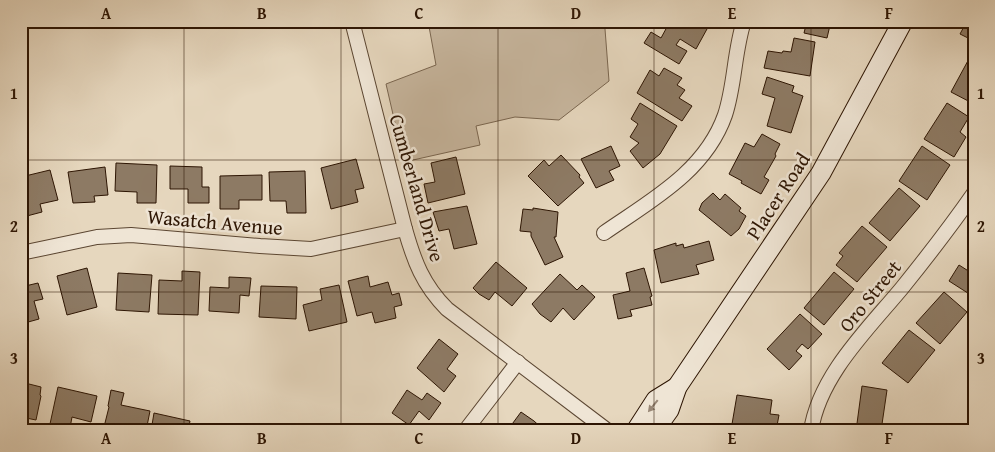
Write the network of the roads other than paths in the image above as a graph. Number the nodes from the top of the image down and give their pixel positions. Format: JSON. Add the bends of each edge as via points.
{"nodes":[{"id":1,"x":352,"y":21,"type":"edge"},
{"id":2,"x":744,"y":21,"type":"edge"},
{"id":3,"x":903,"y":21,"type":"edge"},
{"id":4,"x":974,"y":193,"type":"edge"},
{"id":5,"x":405,"y":229,"type":"junction"},
{"id":6,"x":604,"y":233,"type":"dead end"},
{"id":7,"x":21,"y":254,"type":"edge"},
{"id":8,"x":518,"y":362,"type":"junction"},
{"id":9,"x":677,"y":387,"type":"junction"},
{"id":10,"x":466,"y":431,"type":"edge"},
{"id":11,"x":608,"y":431,"type":"edge"},
{"id":12,"x":636,"y":431,"type":"edge"},
{"id":13,"x":654,"y":431,"type":"edge"},
{"id":14,"x":811,"y":431,"type":"edge"}],
"edges":[{"from":1,"to":5,"type":"street","name":"Cumberland Drive"},
{"from":2,"to":6,"type":"street","via":[[725,115],[713,139],[692,167],[671,187]]},
{"from":3,"to":9,"type":"main road","name":"Placer Road","via":[[821,173]]},
{"from":4,"to":14,"type":"street","name":"Oro Street","via":[[933,250],[838,368],[819,400]]},
{"from":5,"to":7,"type":"street","name":"Wasatch Avenue","via":[[311,248],[131,235],[96,237]]},
{"from":5,"to":8,"type":"street","name":"Cumberland Drive","via":[[420,274],[437,299]]},
{"from":8,"to":10,"type":"street"},
{"from":8,"to":11,"type":"street","name":"Cumberland Drive"},
{"from":9,"to":12,"type":"main road","name":"Placer Road","one_way":true,"via":[[656,400]]},
{"from":9,"to":13,"type":"main road","name":"Placer Road","via":[[669,410]]}]}
